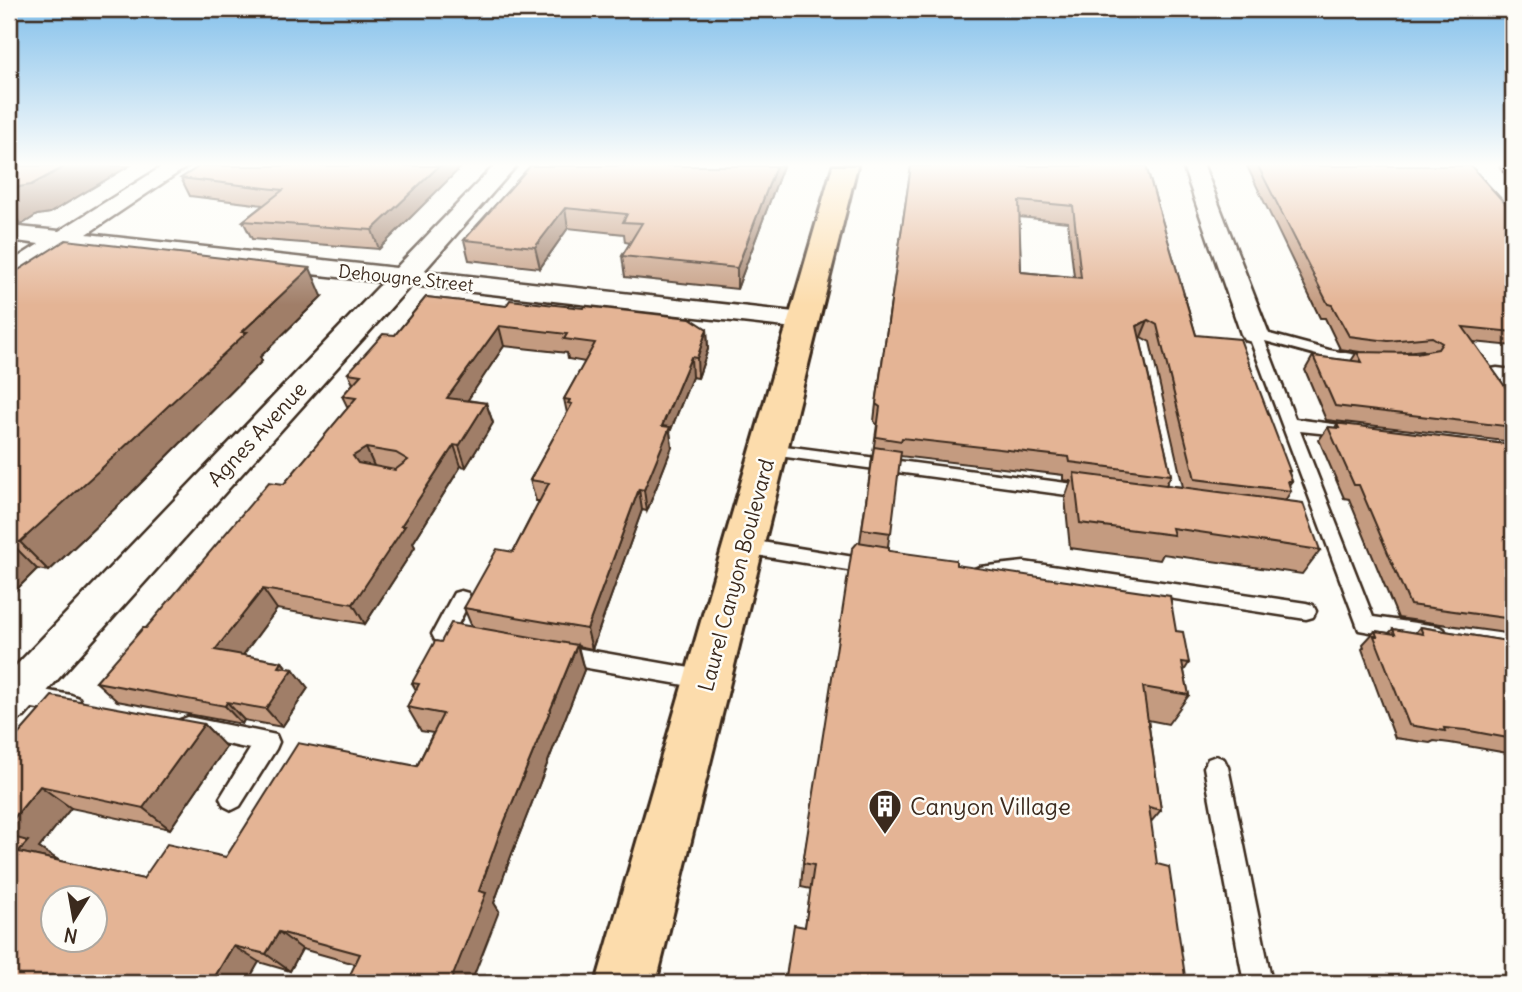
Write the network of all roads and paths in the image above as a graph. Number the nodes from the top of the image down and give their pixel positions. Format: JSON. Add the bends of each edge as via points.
{"nodes":[{"id":1,"x":105,"y":212,"type":"edge"},
{"id":2,"x":463,"y":212,"type":"edge"},
{"id":3,"x":832,"y":212,"type":"edge"},
{"id":4,"x":1210,"y":212,"type":"edge"},
{"id":5,"x":9,"y":233,"type":"edge"},
{"id":6,"x":63,"y":239,"type":"junction"},
{"id":7,"x":9,"y":274,"type":"edge"},
{"id":8,"x":402,"y":278,"type":"junction"},
{"id":9,"x":803,"y":321,"type":"junction"},
{"id":10,"x":1255,"y":334,"type":"junction"},
{"id":11,"x":1392,"y":363,"type":"edge"},
{"id":12,"x":1289,"y":424,"type":"junction"},
{"id":13,"x":1368,"y":433,"type":"edge"},
{"id":14,"x":770,"y":450,"type":"junction"},
{"id":15,"x":1107,"y":495,"type":"edge"},
{"id":16,"x":744,"y":546,"type":"junction"},
{"id":17,"x":886,"y":569,"type":"edge"},
{"id":18,"x":964,"y":577,"type":"edge"},
{"id":19,"x":461,"y":599,"type":"dead end"},
{"id":20,"x":1306,"y":611,"type":"dead end"},
{"id":21,"x":1460,"y":638,"type":"edge"},
{"id":22,"x":482,"y":641,"type":"edge"},
{"id":23,"x":535,"y":650,"type":"edge"},
{"id":24,"x":707,"y":680,"type":"junction"},
{"id":25,"x":12,"y":699,"type":"edge"},
{"id":26,"x":96,"y":710,"type":"edge"},
{"id":27,"x":162,"y":722,"type":"edge"},
{"id":28,"x":1216,"y":767,"type":"dead end"},
{"id":29,"x":232,"y":798,"type":"dead end"},
{"id":30,"x":626,"y":983,"type":"edge"},
{"id":31,"x":1258,"y":983,"type":"edge"}],
"edges":[{"from":1,"to":6,"type":"street"},
{"from":2,"to":8,"type":"street","name":"Agnes Avenue"},
{"from":3,"to":9,"type":"main road","name":"Laurel Canyon Boulevard"},
{"from":4,"to":10,"type":"street"},
{"from":5,"to":6,"type":"street","name":"Dehougne Street"},
{"from":6,"to":7,"type":"street"},
{"from":6,"to":8,"type":"street","name":"Dehougne Street"},
{"from":8,"to":9,"type":"street","name":"Dehougne Street"},
{"from":8,"to":25,"type":"street","name":"Agnes Avenue"},
{"from":9,"to":14,"type":"main road","name":"Laurel Canyon Boulevard"},
{"from":10,"to":11,"type":"lane","via":[[1328,354]]},
{"from":10,"to":12,"type":"lane"},
{"from":12,"to":13,"type":"lane"},
{"from":12,"to":21,"type":"lane","via":[[1319,523],[1366,624]]},
{"from":14,"to":15,"type":"lane"},
{"from":14,"to":16,"type":"main road","name":"Laurel Canyon Boulevard"},
{"from":16,"to":17,"type":"lane"},
{"from":16,"to":24,"type":"main road","name":"Laurel Canyon Boulevard"},
{"from":18,"to":20,"type":"lane","via":[[1024,569]]},
{"from":19,"to":22,"type":"lane","via":[[442,634]]},
{"from":23,"to":24,"type":"lane"},
{"from":24,"to":30,"type":"main road","name":"Laurel Canyon Boulevard"},
{"from":25,"to":26,"type":"lane"},
{"from":27,"to":29,"type":"lane","via":[[268,742]]},
{"from":28,"to":31,"type":"lane"}]}
